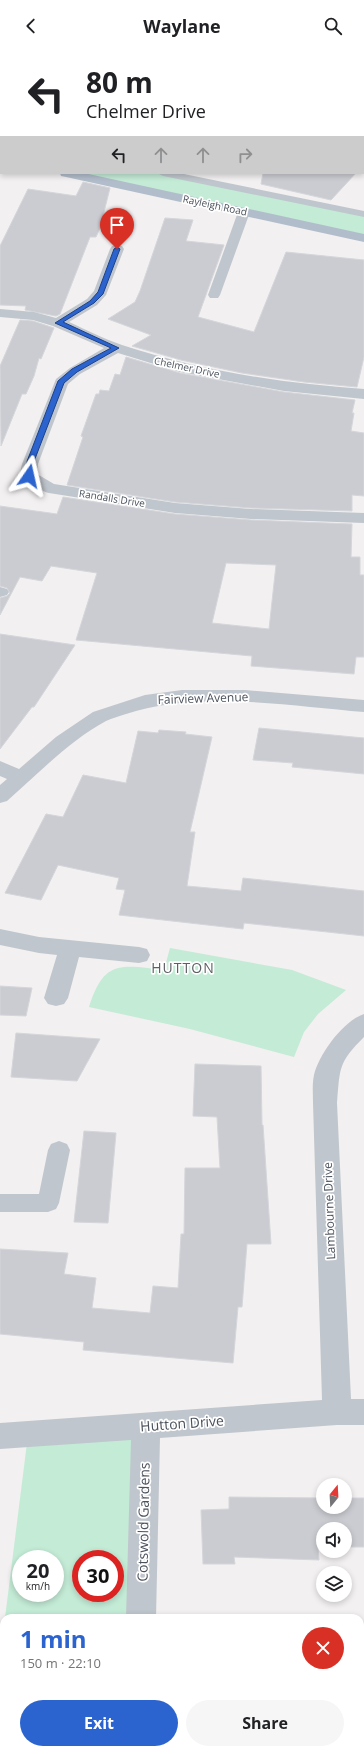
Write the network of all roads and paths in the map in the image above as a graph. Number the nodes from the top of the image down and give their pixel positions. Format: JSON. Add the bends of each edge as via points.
{"nodes":[{"id":1,"x":71,"y":174,"type":"edge"},
{"id":2,"x":168,"y":174,"type":"edge"},
{"id":3,"x":244,"y":212,"type":"junction"},
{"id":4,"x":364,"y":214,"type":"edge"},
{"id":5,"x":364,"y":238,"type":"edge"},
{"id":6,"x":117,"y":249,"type":"dead end"},
{"id":7,"x":214,"y":295,"type":"dead end"},
{"id":8,"x":0,"y":313,"type":"edge"},
{"id":9,"x":58,"y":323,"type":"junction"},
{"id":10,"x":116,"y":348,"type":"junction"},
{"id":11,"x":364,"y":394,"type":"edge"},
{"id":12,"x":364,"y":518,"type":"edge"},
{"id":13,"x":364,"y":706,"type":"edge"},
{"id":14,"x":0,"y":768,"type":"edge"},
{"id":15,"x":20,"y":777,"type":"junction"},
{"id":16,"x":0,"y":796,"type":"edge"},
{"id":17,"x":0,"y":937,"type":"edge"},
{"id":18,"x":70,"y":948,"type":"junction"},
{"id":19,"x":139,"y":955,"type":"dead end"},
{"id":20,"x":56,"y":998,"type":"dead end"},
{"id":21,"x":364,"y":1023,"type":"edge"},
{"id":22,"x":59,"y":1150,"type":"dead end"},
{"id":23,"x":0,"y":1203,"type":"edge"},
{"id":24,"x":337,"y":1412,"type":"junction"},
{"id":25,"x":364,"y":1412,"type":"edge"},
{"id":26,"x":146,"y":1426,"type":"junction"},
{"id":27,"x":0,"y":1436,"type":"edge"},
{"id":28,"x":141,"y":1614,"type":"edge"}],
"edges":[{"from":1,"to":3,"type":"main road","name":"Rayleigh Road"},
{"from":2,"to":4,"type":"lane","name":"Rayleigh Road"},
{"from":3,"to":5,"type":"main road","name":"Rayleigh Road"},
{"from":3,"to":7,"type":"lane"},
{"from":6,"to":9,"type":"street","via":[[101,292],[92,302]]},
{"from":8,"to":9,"type":"street","name":"Chelmer Drive","via":[[34,316]]},
{"from":9,"to":10,"type":"street","name":"Chelmer Drive"},
{"from":10,"to":11,"type":"street","name":"Chelmer Drive","via":[[180,367],[284,386]]},
{"from":10,"to":12,"type":"street","name":"Randalls Drive","via":[[61,382],[30,464],[29,476],[49,488],[175,508]]},
{"from":13,"to":15,"type":"street","name":"Fairview Avenue","via":[[245,696],[182,696],[145,701],[100,716],[63,741]]},
{"from":14,"to":15,"type":"street"},
{"from":15,"to":16,"type":"street","name":"Fairview Avenue"},
{"from":17,"to":18,"type":"street"},
{"from":18,"to":19,"type":"street"},
{"from":18,"to":20,"type":"street"},
{"from":21,"to":24,"type":"street","name":"Lambourne Drive","via":[[335,1055],[326,1073]]},
{"from":22,"to":23,"type":"lane","via":[[48,1203]]},
{"from":24,"to":25,"type":"street","name":"Hutton Drive"},
{"from":24,"to":26,"type":"street","name":"Hutton Drive"},
{"from":26,"to":27,"type":"street","name":"Hutton Drive"},
{"from":26,"to":28,"type":"street","name":"Cotswold Gardens"}]}
